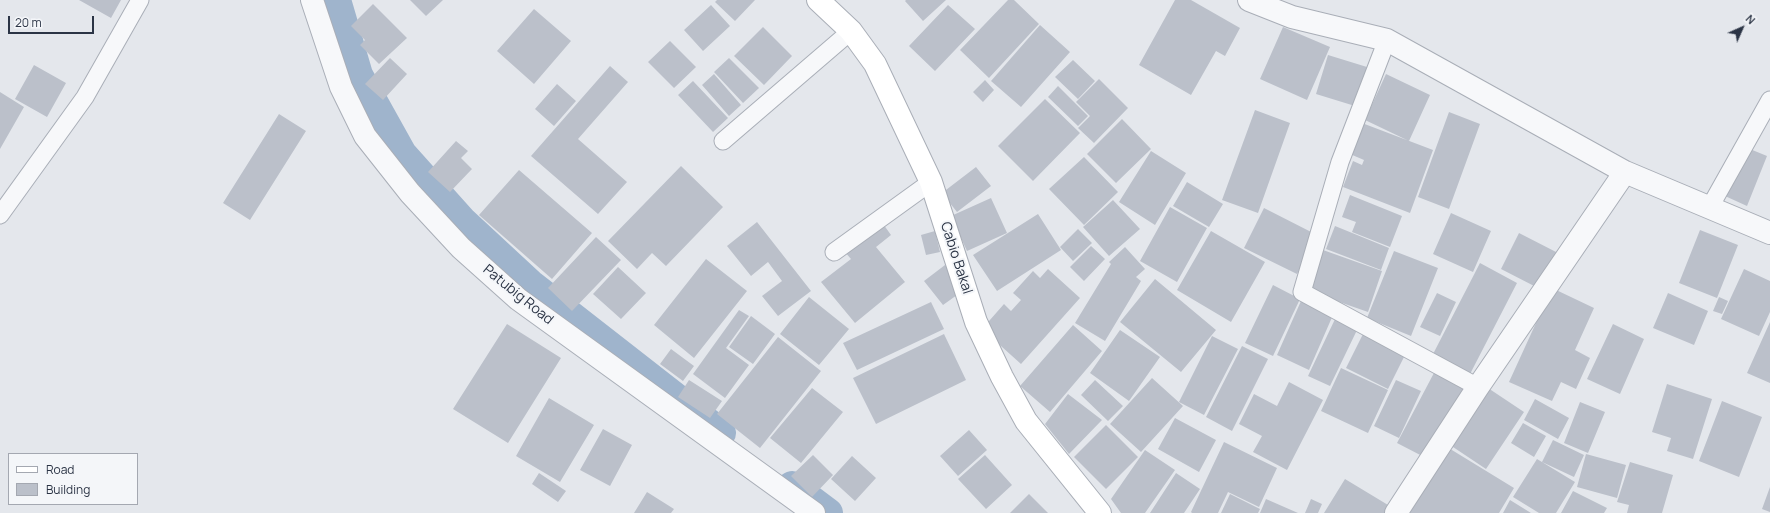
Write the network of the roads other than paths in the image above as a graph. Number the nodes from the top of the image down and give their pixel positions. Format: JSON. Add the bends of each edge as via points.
{"nodes":[{"id":1,"x":140,"y":0,"type":"edge"},
{"id":2,"x":312,"y":0,"type":"edge"},
{"id":3,"x":818,"y":0,"type":"edge"},
{"id":4,"x":1249,"y":0,"type":"edge"},
{"id":5,"x":851,"y":31,"type":"junction"},
{"id":6,"x":1387,"y":40,"type":"junction"},
{"id":7,"x":1770,"y":100,"type":"edge"},
{"id":8,"x":723,"y":141,"type":"dead end"},
{"id":9,"x":1625,"y":172,"type":"junction"},
{"id":10,"x":931,"y":182,"type":"junction"},
{"id":11,"x":1710,"y":208,"type":"junction"},
{"id":12,"x":0,"y":215,"type":"edge"},
{"id":13,"x":1770,"y":233,"type":"edge"},
{"id":14,"x":834,"y":252,"type":"dead end"},
{"id":15,"x":1478,"y":387,"type":"junction"},
{"id":16,"x":814,"y":513,"type":"edge"},
{"id":17,"x":1100,"y":513,"type":"edge"},
{"id":18,"x":1396,"y":513,"type":"edge"}],
"edges":[{"from":1,"to":12,"type":"lane","via":[[85,97]]},
{"from":2,"to":16,"type":"street","name":"Patubig Road","via":[[341,87],[365,136],[410,193],[461,248],[518,299]]},
{"from":3,"to":5,"type":"street","name":"Cabio Bakal"},
{"from":4,"to":6,"type":"street","via":[[1292,17]]},
{"from":5,"to":8,"type":"lane"},
{"from":5,"to":10,"type":"street","name":"Cabio Bakal","via":[[875,64]]},
{"from":6,"to":9,"type":"street"},
{"from":6,"to":15,"type":"lane","via":[[1340,162],[1302,292]]},
{"from":7,"to":11,"type":"lane"},
{"from":9,"to":11,"type":"street"},
{"from":9,"to":15,"type":"street"},
{"from":10,"to":14,"type":"lane"},
{"from":10,"to":17,"type":"street","name":"Cabio Bakal","via":[[976,322],[1002,377],[1026,421]]},
{"from":11,"to":13,"type":"street"},
{"from":15,"to":18,"type":"street"}]}
